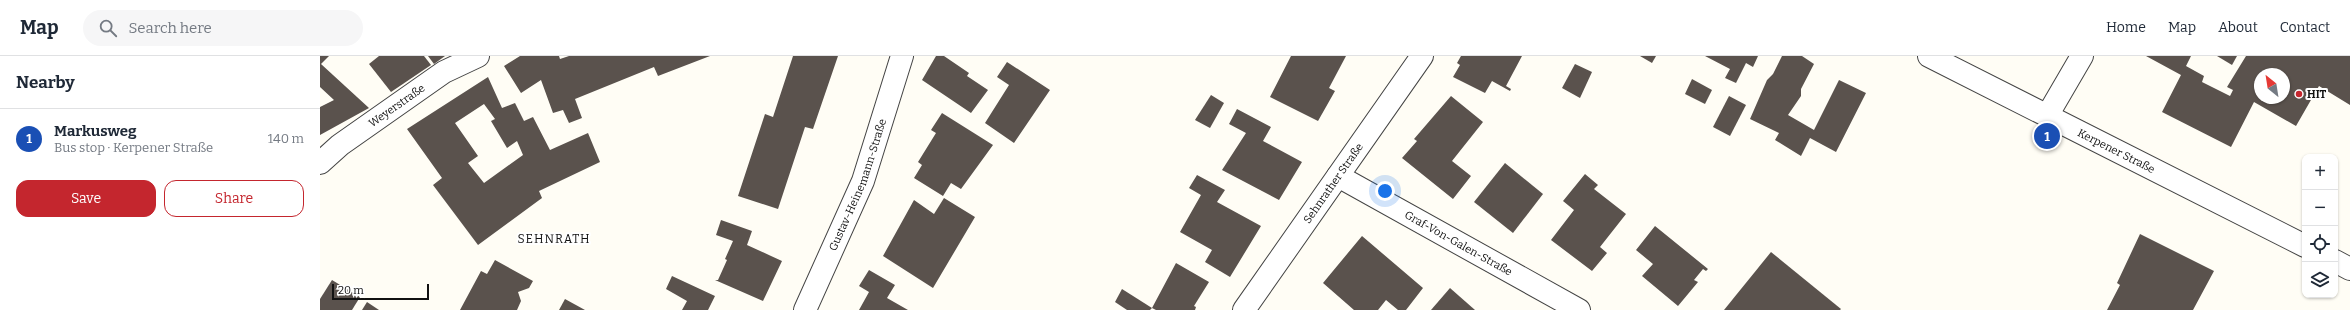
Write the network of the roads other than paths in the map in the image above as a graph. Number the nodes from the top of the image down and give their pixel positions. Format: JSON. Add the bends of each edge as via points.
{"nodes":[{"id":1,"x":478,"y":56,"type":"edge"},
{"id":2,"x":902,"y":56,"type":"edge"},
{"id":3,"x":1422,"y":56,"type":"edge"},
{"id":4,"x":1928,"y":56,"type":"edge"},
{"id":5,"x":2082,"y":56,"type":"edge"},
{"id":6,"x":2047,"y":116,"type":"junction"},
{"id":7,"x":320,"y":163,"type":"edge"},
{"id":8,"x":1338,"y":176,"type":"junction"},
{"id":9,"x":2302,"y":244,"type":"edge"},
{"id":10,"x":2337,"y":262,"type":"edge"},
{"id":11,"x":2350,"y":269,"type":"edge"},
{"id":12,"x":805,"y":310,"type":"edge"},
{"id":13,"x":1244,"y":310,"type":"edge"},
{"id":14,"x":1579,"y":310,"type":"edge"}],
"edges":[{"from":1,"to":7,"type":"street","name":"Weyerstraße","via":[[444,72],[340,145]]},
{"from":2,"to":12,"type":"street","name":"Gustav-Heinemann-Straße","via":[[863,181]]},
{"from":3,"to":8,"type":"street","name":"Sehnrather Straße"},
{"from":4,"to":6,"type":"street","name":"Kerpener Straße"},
{"from":5,"to":6,"type":"street"},
{"from":6,"to":9,"type":"street","name":"Kerpener Straße"},
{"from":8,"to":13,"type":"street","name":"Sehnrather Straße"},
{"from":8,"to":14,"type":"street","name":"Graf-Von-Galen-Straße"},
{"from":10,"to":11,"type":"street"}]}
